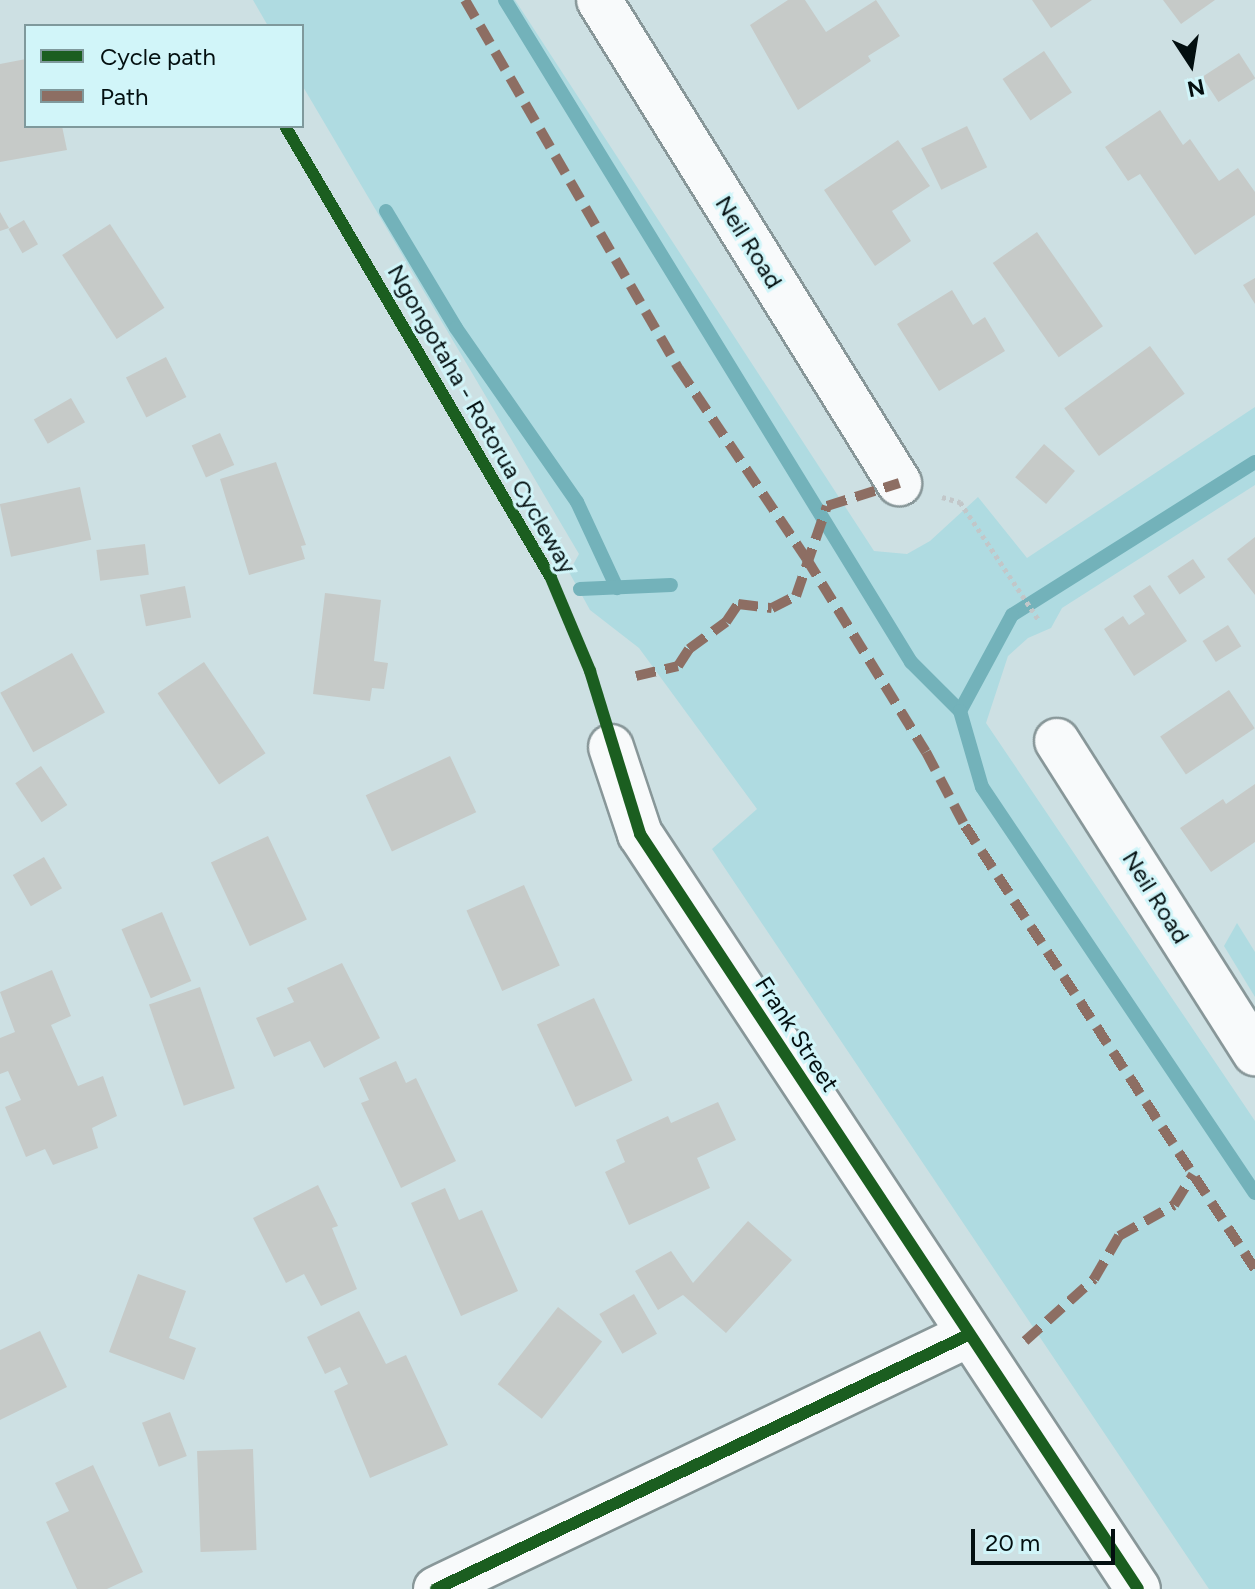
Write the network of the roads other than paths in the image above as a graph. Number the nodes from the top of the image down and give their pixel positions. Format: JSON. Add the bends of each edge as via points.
{"nodes":[{"id":1,"x":599,"y":0,"type":"edge"},
{"id":2,"x":899,"y":483,"type":"road end"},
{"id":3,"x":1057,"y":741,"type":"dead end"},
{"id":4,"x":611,"y":747,"type":"dead end"},
{"id":5,"x":1255,"y":1053,"type":"edge"},
{"id":6,"x":968,"y":1335,"type":"junction"},
{"id":7,"x":436,"y":1589,"type":"edge"},
{"id":8,"x":1138,"y":1589,"type":"edge"}],
"edges":[{"from":1,"to":2,"type":"street","name":"Neil Road"},
{"from":3,"to":5,"type":"street","name":"Neil Road"},
{"from":4,"to":6,"type":"street","name":"Frank Street","via":[[640,834]]},
{"from":6,"to":7,"type":"street"},
{"from":6,"to":8,"type":"street","name":"Frank Street"}]}
